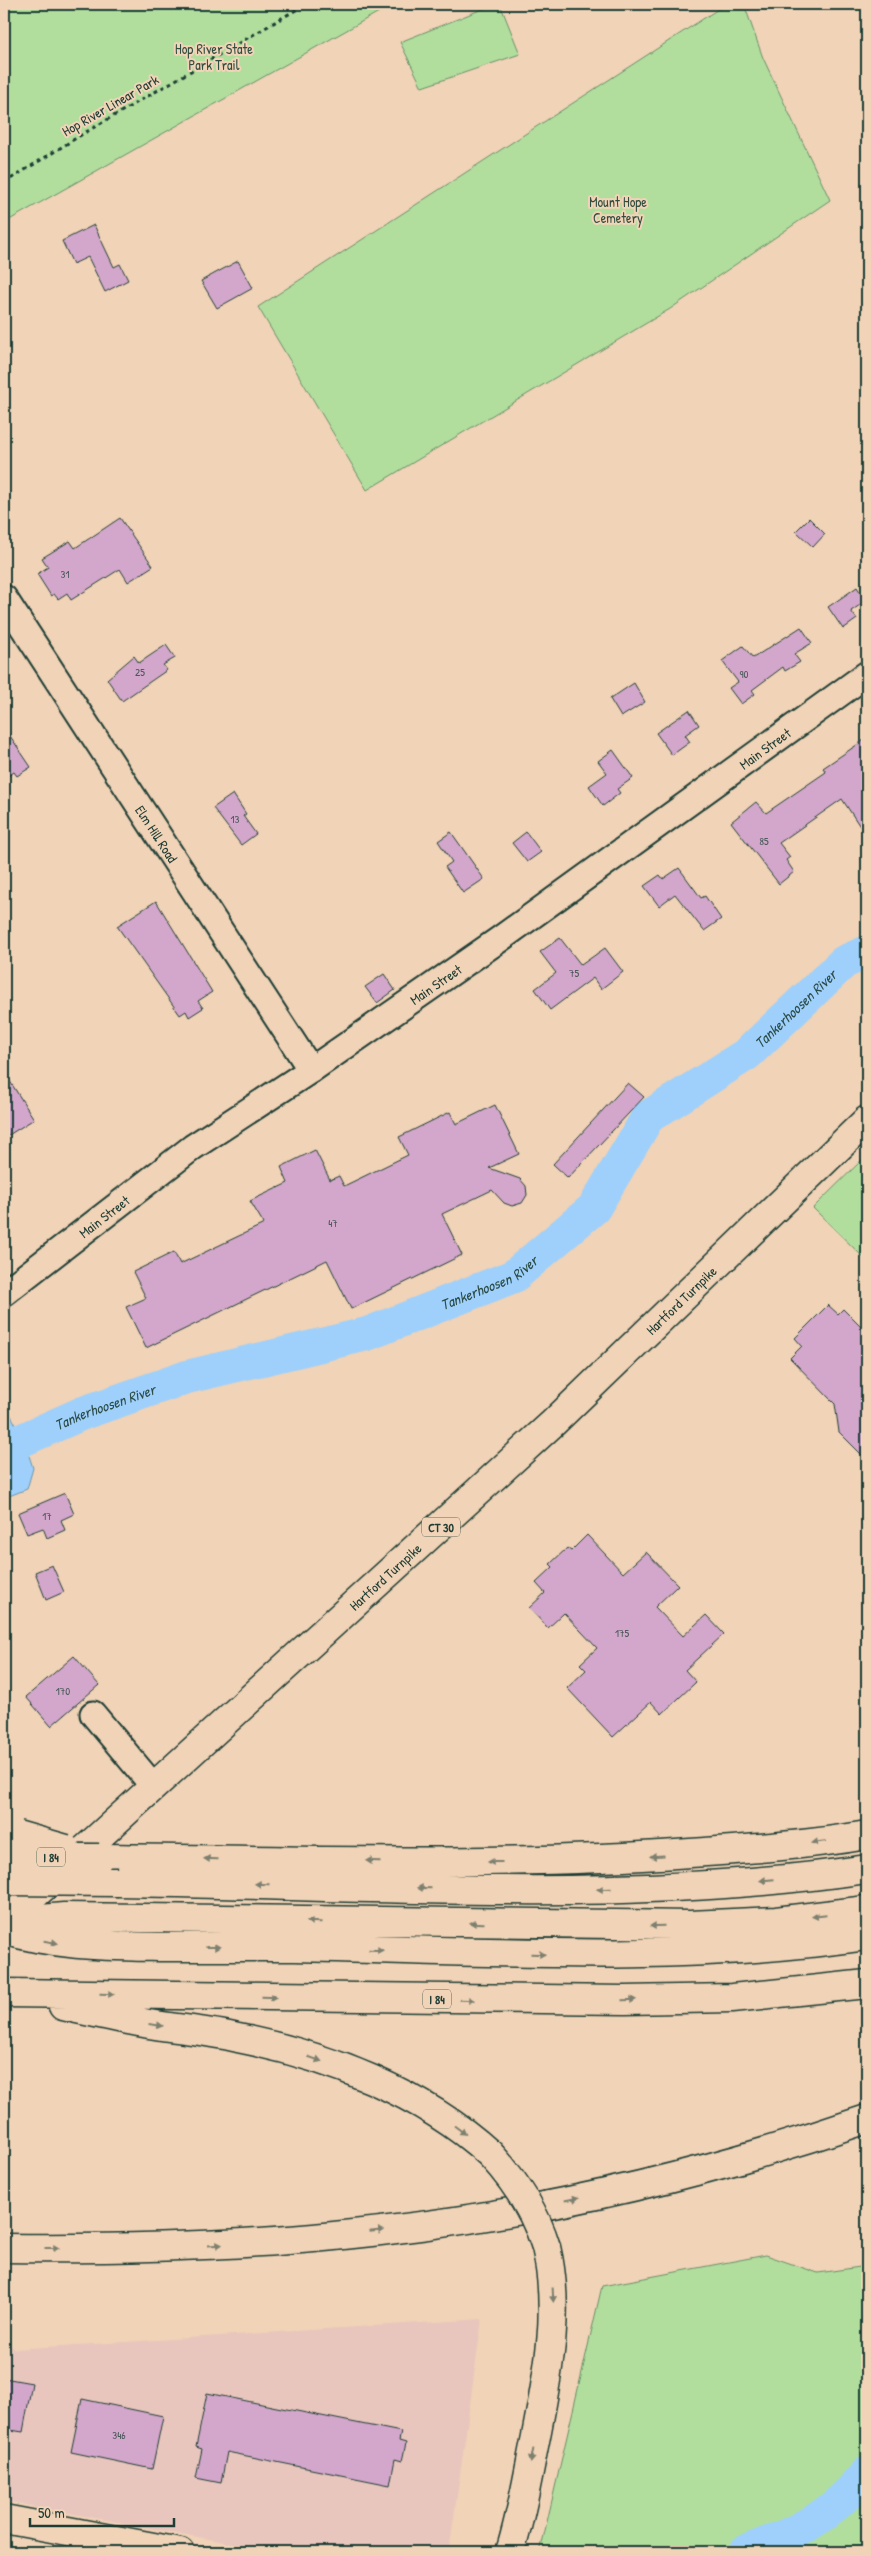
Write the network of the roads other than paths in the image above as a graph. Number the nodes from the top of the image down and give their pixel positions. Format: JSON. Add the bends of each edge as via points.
{"nodes":[{"id":1,"x":4,"y":598,"type":"edge"},
{"id":2,"x":867,"y":674,"type":"edge"},
{"id":3,"x":311,"y":1070,"type":"junction"},
{"id":4,"x":867,"y":1120,"type":"edge"},
{"id":5,"x":4,"y":1293,"type":"edge"},
{"id":6,"x":93,"y":1714,"type":"dead end"},
{"id":7,"x":154,"y":1787,"type":"junction"},
{"id":8,"x":867,"y":1836,"type":"edge"},
{"id":9,"x":8,"y":1841,"type":"edge"},
{"id":10,"x":867,"y":1869,"type":"edge"},
{"id":11,"x":4,"y":1881,"type":"edge"},
{"id":12,"x":867,"y":1910,"type":"edge"},
{"id":13,"x":4,"y":1924,"type":"edge"},
{"id":14,"x":4,"y":1930,"type":"edge"},
{"id":15,"x":867,"y":1936,"type":"edge"},
{"id":16,"x":867,"y":1984,"type":"edge"},
{"id":17,"x":5,"y":1993,"type":"edge"},
{"id":18,"x":867,"y":2119,"type":"edge"},
{"id":19,"x":4,"y":2248,"type":"edge"},
{"id":20,"x":4,"y":2519,"type":"edge"},
{"id":21,"x":180,"y":2552,"type":"edge"},
{"id":22,"x":510,"y":2552,"type":"edge"}],
"edges":[{"from":1,"to":3,"type":"street","name":"Elm Hill Road"},
{"from":2,"to":3,"type":"street","name":"Main Street","via":[[500,940]]},
{"from":3,"to":5,"type":"street","name":"Main Street","via":[[192,1147]]},
{"from":4,"to":7,"type":"main road","name":"Hartford Turnpike","number":"CT 30","via":[[553,1423]]},
{"from":6,"to":7,"type":"street"},
{"from":7,"to":13,"type":"main road","name":"Hartford Turnpike","number":"CT 30"},
{"from":8,"to":9,"type":"main road","one_way":true,"bridge":true,"via":[[761,1848],[566,1861],[99,1858]]},
{"from":10,"to":11,"type":"main road","one_way":true,"bridge":true,"via":[[762,1881],[621,1889]]},
{"from":12,"to":13,"type":"main road","one_way":true,"via":[[776,1921],[670,1926],[64,1917]]},
{"from":14,"to":15,"type":"main road","one_way":true,"via":[[60,1943],[97,1946],[575,1955],[721,1950]]},
{"from":17,"to":16,"type":"main road","number":"I 84","one_way":true,"via":[[615,2000],[732,1998]]},
{"from":17,"to":22,"type":"main road","one_way":true,"bridge":true,"via":[[148,2024],[240,2038],[312,2058],[365,2078],[426,2107],[459,2128],[490,2154],[520,2190],[537,2221],[553,2285],[552,2340],[521,2513]]},
{"from":19,"to":18,"type":"main road","one_way":true,"via":[[245,2243],[427,2225],[530,2208],[652,2181]]},
{"from":20,"to":21,"type":"main road"}]}
